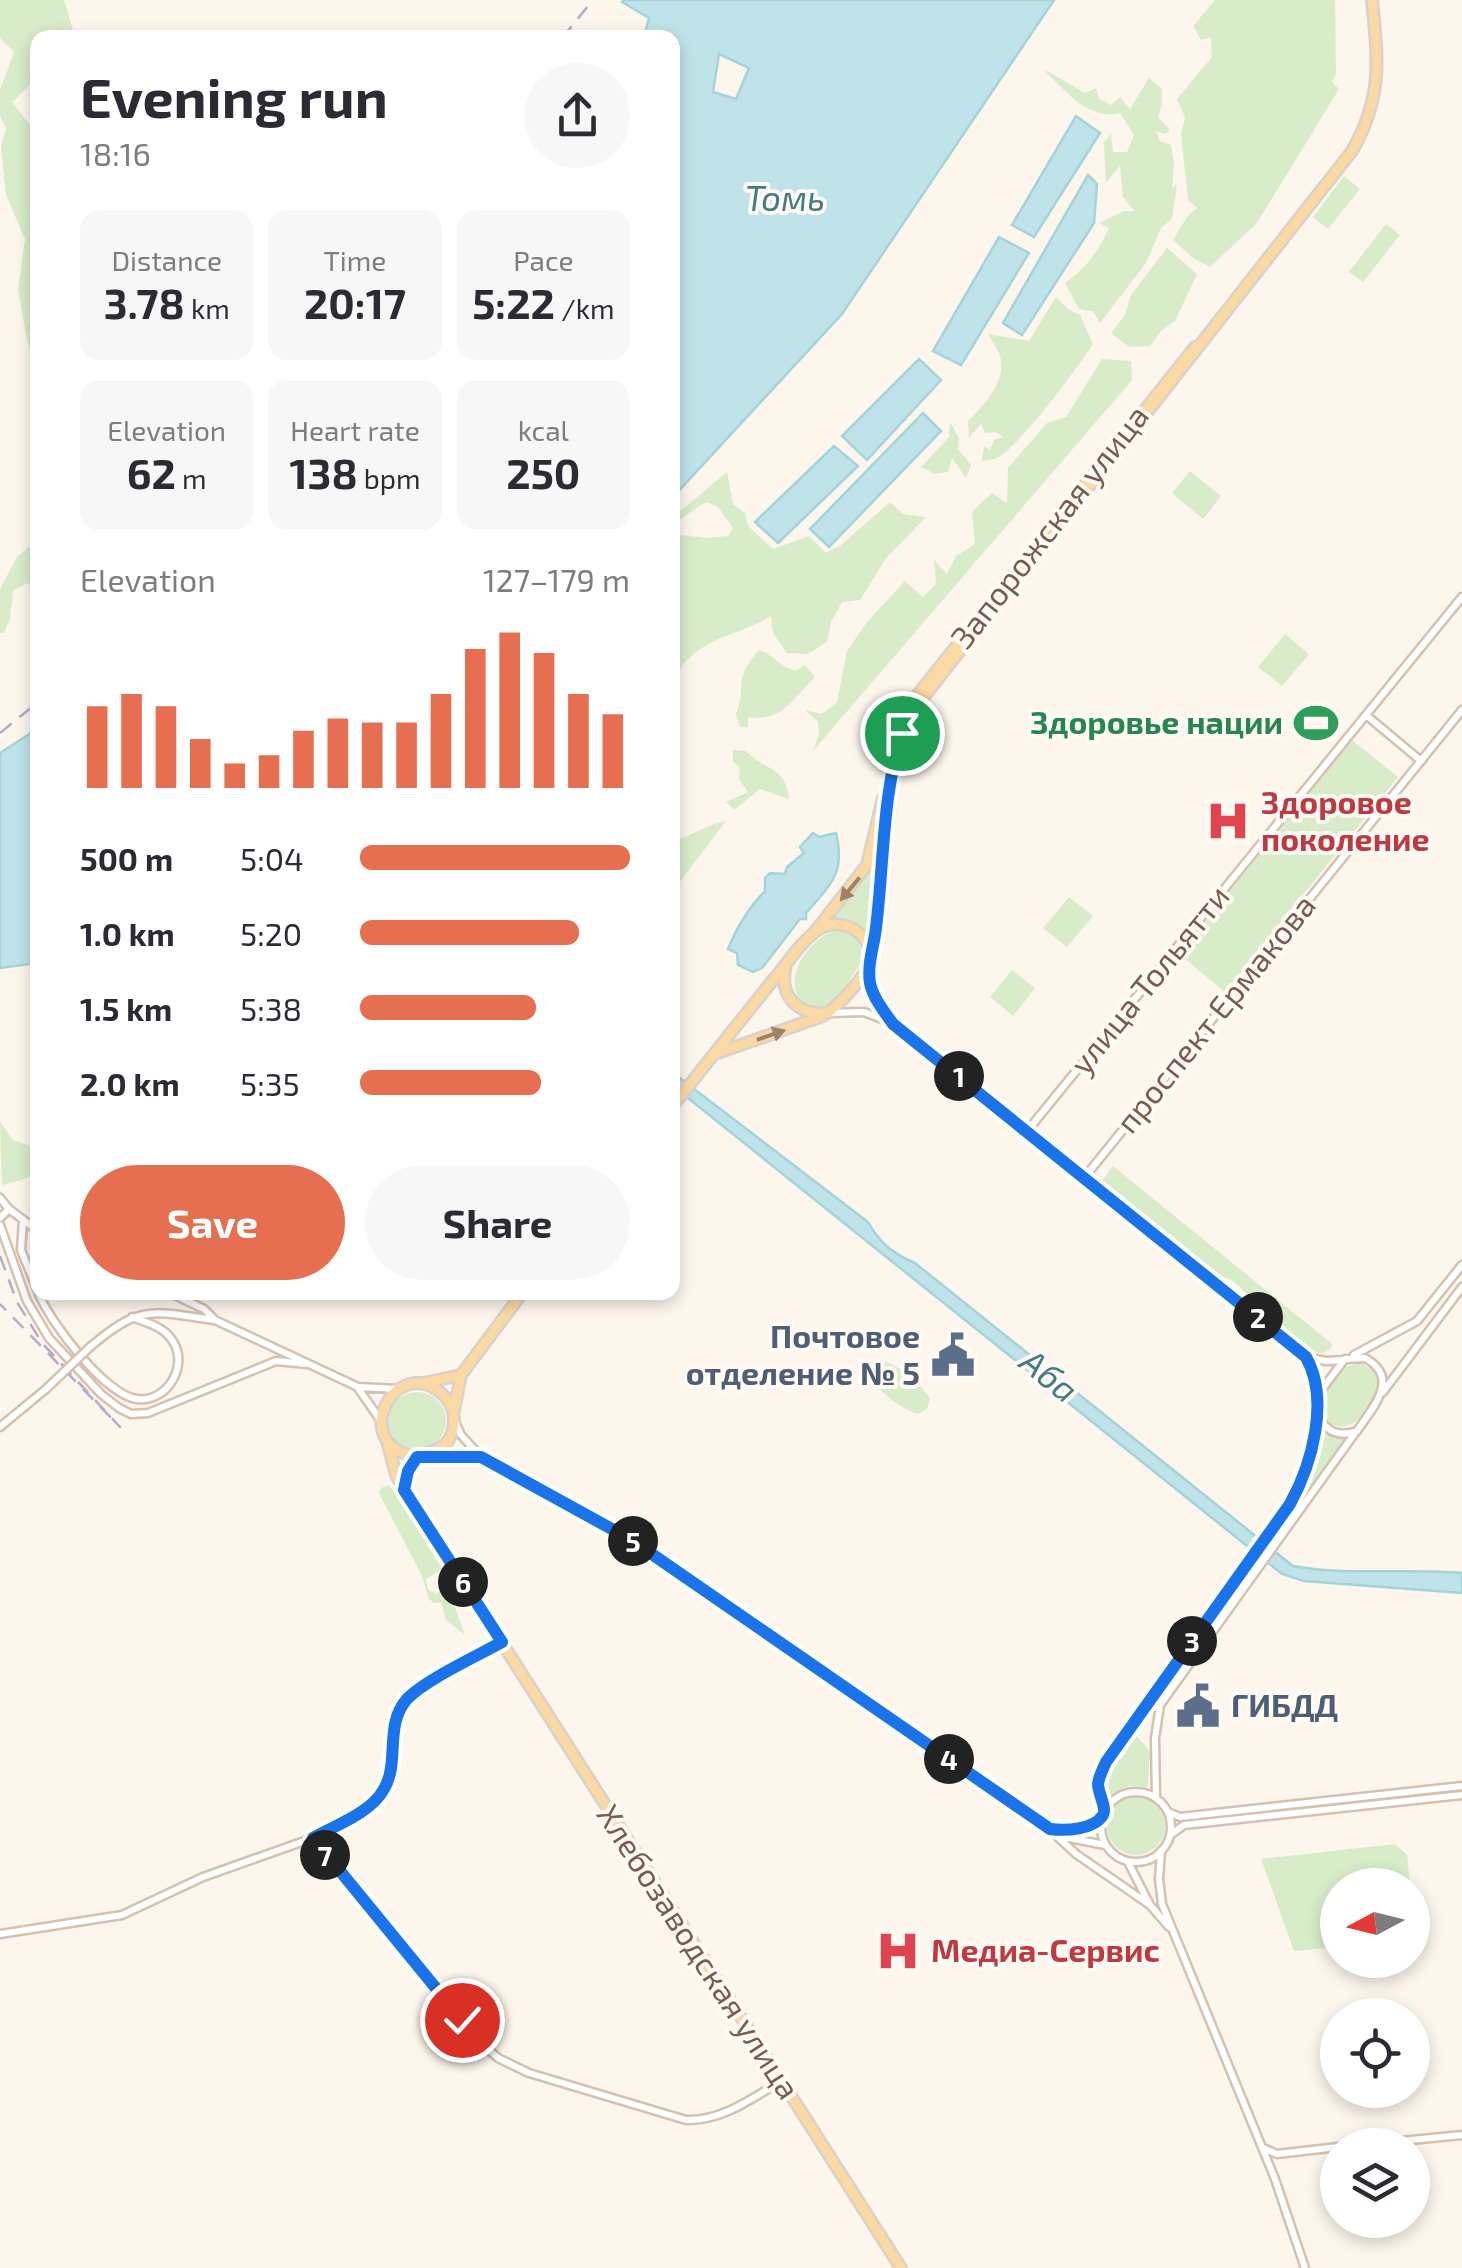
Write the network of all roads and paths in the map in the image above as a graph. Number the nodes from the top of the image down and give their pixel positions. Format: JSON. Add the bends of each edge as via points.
{"nodes":[{"id":1,"x":1372,"y":0,"type":"edge"},
{"id":2,"x":1202,"y":340,"type":"junction"},
{"id":3,"x":1462,"y":597,"type":"edge"},
{"id":4,"x":1462,"y":710,"type":"edge"},
{"id":5,"x":1366,"y":715,"type":"junction"},
{"id":6,"x":1421,"y":761,"type":"junction"},
{"id":7,"x":813,"y":934,"type":"junction"},
{"id":8,"x":870,"y":959,"type":"junction"},
{"id":9,"x":786,"y":965,"type":"junction"},
{"id":10,"x":828,"y":1013,"type":"junction"},
{"id":11,"x":893,"y":1024,"type":"junction"},
{"id":12,"x":713,"y":1055,"type":"junction"},
{"id":13,"x":680,"y":1096,"type":"edge"},
{"id":14,"x":1028,"y":1130,"type":"junction"},
{"id":15,"x":1084,"y":1178,"type":"junction"},
{"id":16,"x":0,"y":1198,"type":"edge"},
{"id":17,"x":9,"y":1209,"type":"junction"},
{"id":18,"x":23,"y":1221,"type":"junction"},
{"id":19,"x":0,"y":1222,"type":"edge"},
{"id":20,"x":30,"y":1226,"type":"edge"},
{"id":21,"x":1462,"y":1264,"type":"edge"},
{"id":22,"x":30,"y":1272,"type":"edge"},
{"id":23,"x":1462,"y":1287,"type":"edge"},
{"id":24,"x":43,"y":1300,"type":"edge"},
{"id":25,"x":185,"y":1300,"type":"edge"},
{"id":26,"x":516,"y":1300,"type":"edge"},
{"id":27,"x":132,"y":1317,"type":"junction"},
{"id":28,"x":215,"y":1320,"type":"junction"},
{"id":29,"x":1306,"y":1357,"type":"junction"},
{"id":30,"x":1347,"y":1358,"type":"junction"},
{"id":31,"x":307,"y":1364,"type":"junction"},
{"id":32,"x":461,"y":1375,"type":"junction"},
{"id":33,"x":421,"y":1384,"type":"junction"},
{"id":34,"x":358,"y":1388,"type":"junction"},
{"id":35,"x":399,"y":1389,"type":"junction"},
{"id":36,"x":1382,"y":1393,"type":"junction"},
{"id":37,"x":1316,"y":1396,"type":"junction"},
{"id":38,"x":1316,"y":1413,"type":"junction"},
{"id":39,"x":454,"y":1417,"type":"junction"},
{"id":40,"x":381,"y":1421,"type":"junction"},
{"id":41,"x":0,"y":1427,"type":"edge"},
{"id":42,"x":1357,"y":1431,"type":"junction"},
{"id":43,"x":387,"y":1441,"type":"junction"},
{"id":44,"x":429,"y":1455,"type":"junction"},
{"id":45,"x":417,"y":1457,"type":"junction"},
{"id":46,"x":481,"y":1457,"type":"junction"},
{"id":47,"x":404,"y":1490,"type":"junction"},
{"id":48,"x":499,"y":1638,"type":"junction"},
{"id":49,"x":1462,"y":1786,"type":"edge"},
{"id":50,"x":1462,"y":1796,"type":"edge"},
{"id":51,"x":1156,"y":1798,"type":"junction"},
{"id":52,"x":1168,"y":1812,"type":"junction"},
{"id":53,"x":1103,"y":1814,"type":"junction"},
{"id":54,"x":1050,"y":1829,"type":"junction"},
{"id":55,"x":1170,"y":1835,"type":"junction"},
{"id":56,"x":1058,"y":1836,"type":"junction"},
{"id":57,"x":313,"y":1838,"type":"junction"},
{"id":58,"x":1106,"y":1845,"type":"junction"},
{"id":59,"x":1160,"y":1851,"type":"junction"},
{"id":60,"x":1128,"y":1861,"type":"junction"},
{"id":61,"x":1150,"y":1904,"type":"junction"},
{"id":62,"x":1172,"y":1930,"type":"junction"},
{"id":63,"x":0,"y":1934,"type":"edge"},
{"id":64,"x":781,"y":2082,"type":"junction"},
{"id":65,"x":1462,"y":2134,"type":"edge"},
{"id":66,"x":1430,"y":2137,"type":"edge"},
{"id":67,"x":1262,"y":2147,"type":"junction"},
{"id":68,"x":1320,"y":2149,"type":"edge"},
{"id":69,"x":901,"y":2268,"type":"edge"},
{"id":70,"x":1306,"y":2268,"type":"edge"}],
"edges":[{"from":1,"to":2,"type":"main road","name":"Запорожская улица","via":[[1378,84],[1365,128]]},
{"from":2,"to":7,"type":"main road","name":"Запорожская улица","one_way":true,"via":[[907,710],[890,750],[872,855]]},
{"from":2,"to":8,"type":"main road","name":"Запорожская улица","via":[[902,733]]},
{"from":3,"to":5,"type":"main road","name":"улица Тольятти"},
{"from":4,"to":6,"type":"main road","name":"проспект Ермакова"},
{"from":5,"to":6,"type":"main road"},
{"from":5,"to":14,"type":"main road","name":"улица Тольятти"},
{"from":6,"to":15,"type":"main road","name":"проспект Ермакова"},
{"from":7,"to":8,"type":"main road","via":[[834,924],[852,927],[864,938]]},
{"from":7,"to":9,"type":"main road"},
{"from":8,"to":10,"type":"main road"},
{"from":8,"to":11,"type":"main road","via":[[874,996]]},
{"from":9,"to":10,"type":"main road","via":[[788,998],[806,1012]]},
{"from":9,"to":12,"type":"main road"},
{"from":10,"to":11,"type":"main road","via":[[864,1012]]},
{"from":12,"to":10,"type":"main road","one_way":true},
{"from":11,"to":14,"type":"main road"},
{"from":12,"to":13,"type":"main road"},
{"from":14,"to":15,"type":"main road"},
{"from":15,"to":29,"type":"main road"},
{"from":16,"to":17,"type":"main road"},
{"from":17,"to":18,"type":"main road"},
{"from":17,"to":19,"type":"main road"},
{"from":18,"to":20,"type":"main road"},
{"from":18,"to":22,"type":"main road","via":[[21,1250]]},
{"from":19,"to":31,"type":"main road","via":[[37,1320],[119,1408],[148,1413],[276,1361]]},
{"from":21,"to":30,"type":"main road","via":[[1422,1317]]},
{"from":23,"to":36,"type":"main road"},
{"from":24,"to":27,"type":"main road","via":[[62,1334],[114,1388],[136,1399],[156,1396],[177,1374],[179,1356],[161,1328]]},
{"from":25,"to":28,"type":"main road"},
{"from":26,"to":32,"type":"main road"},
{"from":27,"to":28,"type":"main road"},
{"from":27,"to":41,"type":"main road","bridge":true},
{"from":28,"to":31,"type":"main road"},
{"from":29,"to":30,"type":"main road"},
{"from":29,"to":37,"type":"main road"},
{"from":30,"to":36,"type":"main road","via":[[1366,1358],[1378,1367]]},
{"from":30,"to":37,"type":"main road"},
{"from":31,"to":34,"type":"main road"},
{"from":32,"to":33,"type":"main road"},
{"from":32,"to":39,"type":"main road"},
{"from":33,"to":35,"type":"main road"},
{"from":33,"to":39,"type":"main road","via":[[442,1393]]},
{"from":34,"to":35,"type":"main road"},
{"from":34,"to":40,"type":"main road"},
{"from":35,"to":40,"type":"main road"},
{"from":36,"to":42,"type":"main road"},
{"from":37,"to":38,"type":"main road"},
{"from":38,"to":42,"type":"main road","via":[[1334,1432]]},
{"from":38,"to":53,"type":"main road","via":[[1312,1448],[1290,1504],[1100,1773]]},
{"from":39,"to":44,"type":"main road","via":[[447,1442]]},
{"from":39,"to":46,"type":"main road"},
{"from":40,"to":43,"type":"main road"},
{"from":42,"to":51,"type":"main road","via":[[1160,1706]]},
{"from":43,"to":45,"type":"main road"},
{"from":43,"to":47,"type":"main road"},
{"from":44,"to":45,"type":"main road"},
{"from":44,"to":46,"type":"main road"},
{"from":45,"to":47,"type":"main road"},
{"from":46,"to":54,"type":"main road","via":[[652,1553]]},
{"from":47,"to":48,"type":"main road","name":"Хлебозаводская улица"},
{"from":48,"to":57,"type":"main road","via":[[406,1701],[382,1793]]},
{"from":48,"to":64,"type":"main road","name":"Хлебозаводская улица"},
{"from":49,"to":52,"type":"main road","via":[[1180,1817]]},
{"from":50,"to":55,"type":"main road","via":[[1184,1825]]},
{"from":51,"to":52,"type":"main road"},
{"from":51,"to":53,"type":"main road","via":[[1121,1794]]},
{"from":52,"to":55,"type":"main road"},
{"from":53,"to":54,"type":"main road","via":[[1078,1829]]},
{"from":53,"to":58,"type":"main road"},
{"from":54,"to":56,"type":"main road"},
{"from":55,"to":59,"type":"main road"},
{"from":56,"to":58,"type":"main road"},
{"from":56,"to":61,"type":"main road"},
{"from":57,"to":63,"type":"main road","via":[[122,1914]]},
{"from":57,"to":64,"type":"main road","via":[[483,2045],[510,2064],[701,2121]]},
{"from":58,"to":60,"type":"main road"},
{"from":59,"to":60,"type":"main road"},
{"from":59,"to":62,"type":"main road","via":[[1160,1892]]},
{"from":60,"to":61,"type":"main road"},
{"from":61,"to":62,"type":"main road"},
{"from":62,"to":67,"type":"main road"},
{"from":64,"to":69,"type":"main road","name":"Хлебозаводская улица"},
{"from":65,"to":66,"type":"main road"},
{"from":67,"to":68,"type":"main road","via":[[1277,2154]]},
{"from":67,"to":70,"type":"main road"}]}
